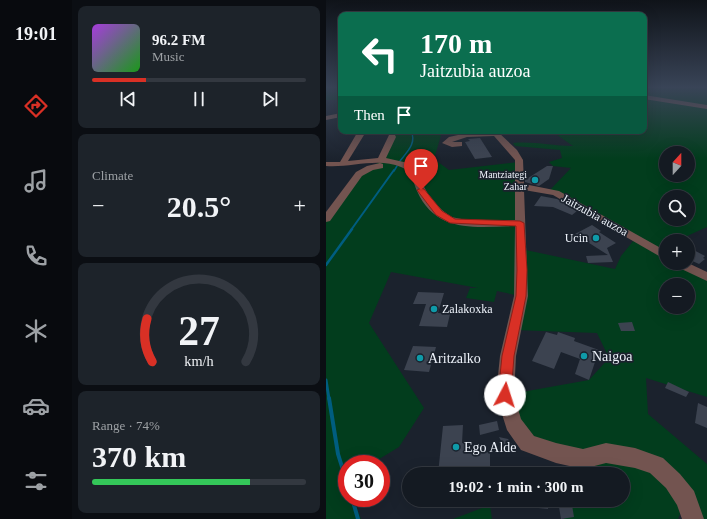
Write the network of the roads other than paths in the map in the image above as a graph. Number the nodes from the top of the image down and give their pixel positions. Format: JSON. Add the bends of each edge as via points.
{"nodes":[{"id":1,"x":338,"y":116,"type":"edge"},
{"id":2,"x":326,"y":118,"type":"edge"},
{"id":3,"x":461,"y":134,"type":"edge"},
{"id":4,"x":480,"y":134,"type":"edge"},
{"id":5,"x":495,"y":134,"type":"edge"},
{"id":6,"x":466,"y":135,"type":"junction"},
{"id":7,"x":360,"y":136,"type":"dead end"},
{"id":8,"x":392,"y":137,"type":"dead end"},
{"id":9,"x":459,"y":144,"type":"dead end"},
{"id":10,"x":381,"y":161,"type":"junction"},
{"id":11,"x":395,"y":162,"type":"junction"},
{"id":12,"x":326,"y":164,"type":"edge"},
{"id":13,"x":342,"y":165,"type":"junction"},
{"id":14,"x":520,"y":186,"type":"junction"},
{"id":15,"x":341,"y":200,"type":"junction"},
{"id":16,"x":326,"y":202,"type":"edge"},
{"id":17,"x":326,"y":219,"type":"edge"},
{"id":18,"x":520,"y":223,"type":"junction"},
{"id":19,"x":659,"y":252,"type":"edge"},
{"id":20,"x":693,"y":270,"type":"edge"},
{"id":21,"x":707,"y":277,"type":"edge"},
{"id":22,"x":693,"y":519,"type":"edge"}],
"edges":[{"from":1,"to":2,"type":"street"},
{"from":3,"to":6,"type":"street"},
{"from":4,"to":6,"type":"street"},
{"from":5,"to":14,"type":"street","via":[[519,160]]},
{"from":6,"to":9,"type":"street","via":[[452,138],[446,143]]},
{"from":7,"to":13,"type":"street"},
{"from":8,"to":10,"type":"street"},
{"from":10,"to":11,"type":"street"},
{"from":10,"to":13,"type":"street"},
{"from":11,"to":15,"type":"street","via":[[370,168],[359,174]]},
{"from":11,"to":18,"type":"street","via":[[406,166],[416,175],[428,202],[439,213],[453,221]]},
{"from":12,"to":13,"type":"street"},
{"from":14,"to":18,"type":"street"},
{"from":14,"to":19,"type":"street","name":"Jaitzubia auzoa","via":[[556,193]]},
{"from":15,"to":16,"type":"street"},
{"from":15,"to":17,"type":"street"},
{"from":18,"to":22,"type":"street","via":[[521,296],[508,356],[505,395],[513,424],[528,443],[556,453],[583,459],[606,453],[656,465],[673,481],[686,499]]},
{"from":20,"to":21,"type":"street"}]}
